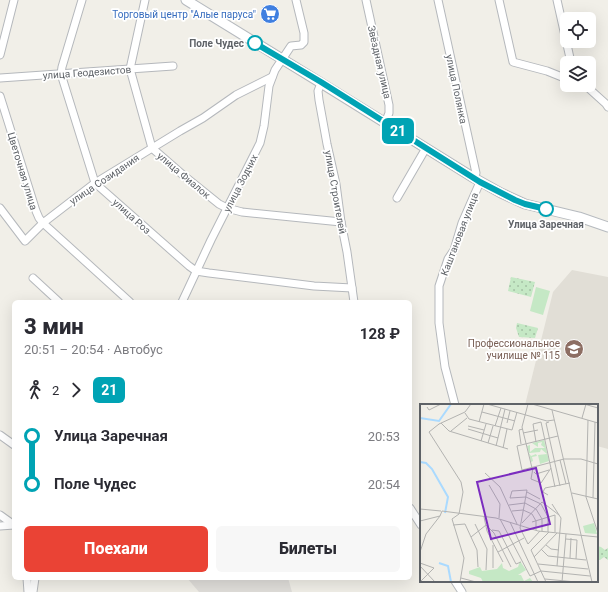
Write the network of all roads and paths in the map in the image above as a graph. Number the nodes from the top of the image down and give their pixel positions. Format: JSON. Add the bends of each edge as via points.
{"nodes":[{"id":1,"x":14,"y":0,"type":"edge"},
{"id":2,"x":82,"y":0,"type":"edge"},
{"id":3,"x":145,"y":0,"type":"edge"},
{"id":4,"x":186,"y":0,"type":"edge"},
{"id":5,"x":296,"y":0,"type":"edge"},
{"id":6,"x":366,"y":0,"type":"edge"},
{"id":7,"x":438,"y":0,"type":"edge"},
{"id":8,"x":499,"y":0,"type":"edge"},
{"id":9,"x":557,"y":0,"type":"edge"},
{"id":10,"x":0,"y":54,"type":"edge"},
{"id":11,"x":570,"y":56,"type":"edge"},
{"id":12,"x":282,"y":59,"type":"junction"},
{"id":13,"x":173,"y":66,"type":"dead end"},
{"id":14,"x":130,"y":69,"type":"junction"},
{"id":15,"x":61,"y":74,"type":"junction"},
{"id":16,"x":560,"y":76,"type":"edge"},
{"id":17,"x":272,"y":77,"type":"junction"},
{"id":18,"x":0,"y":78,"type":"edge"},
{"id":19,"x":321,"y":82,"type":"junction"},
{"id":20,"x":593,"y":92,"type":"edge"},
{"id":21,"x":0,"y":96,"type":"edge"},
{"id":22,"x":608,"y":107,"type":"edge"},
{"id":23,"x":385,"y":123,"type":"junction"},
{"id":24,"x":152,"y":148,"type":"junction"},
{"id":25,"x":426,"y":148,"type":"junction"},
{"id":26,"x":477,"y":180,"type":"junction"},
{"id":27,"x":96,"y":183,"type":"junction"},
{"id":28,"x":397,"y":198,"type":"dead end"},
{"id":29,"x":0,"y":208,"type":"edge"},
{"id":30,"x":227,"y":208,"type":"junction"},
{"id":31,"x":341,"y":222,"type":"junction"},
{"id":32,"x":43,"y":223,"type":"junction"},
{"id":33,"x":608,"y":227,"type":"edge"},
{"id":34,"x":196,"y":271,"type":"junction"},
{"id":35,"x":33,"y":278,"type":"dead end"},
{"id":36,"x":352,"y":288,"type":"junction"},
{"id":37,"x":58,"y":300,"type":"edge"},
{"id":38,"x":128,"y":300,"type":"edge"},
{"id":39,"x":183,"y":300,"type":"edge"},
{"id":40,"x":354,"y":300,"type":"edge"},
{"id":41,"x":455,"y":404,"type":"edge"},
{"id":42,"x":0,"y":435,"type":"edge"},
{"id":43,"x":12,"y":444,"type":"edge"},
{"id":44,"x":412,"y":511,"type":"edge"},
{"id":45,"x":0,"y":515,"type":"edge"},
{"id":46,"x":420,"y":523,"type":"edge"},
{"id":47,"x":12,"y":524,"type":"edge"},
{"id":48,"x":12,"y":525,"type":"edge"},
{"id":49,"x":0,"y":526,"type":"edge"},
{"id":50,"x":27,"y":580,"type":"edge"},
{"id":51,"x":35,"y":580,"type":"edge"},
{"id":52,"x":456,"y":582,"type":"edge"},
{"id":53,"x":28,"y":592,"type":"edge"},
{"id":54,"x":33,"y":592,"type":"edge"},
{"id":55,"x":462,"y":592,"type":"edge"}],
"edges":[{"from":1,"to":10,"type":"street"},
{"from":2,"to":15,"type":"street"},
{"from":3,"to":14,"type":"street","name":"улица Фиалок"},
{"from":4,"to":12,"type":"main road"},
{"from":5,"to":12,"type":"street","name":"улица Зодчих","via":[[305,40],[301,45],[291,46]]},
{"from":6,"to":23,"type":"street","name":"Звёздная улица","via":[[389,105],[390,113]]},
{"from":7,"to":26,"type":"street","name":"улица Полянка"},
{"from":8,"to":16,"type":"street","via":[[513,62]]},
{"from":9,"to":11,"type":"street"},
{"from":12,"to":17,"type":"street","name":"улица Зодчих"},
{"from":12,"to":19,"type":"main road"},
{"from":13,"to":14,"type":"street","name":"улица Геодезистов"},
{"from":14,"to":15,"type":"street","name":"улица Геодезистов"},
{"from":14,"to":24,"type":"street","name":"улица Фиалок"},
{"from":15,"to":18,"type":"street","name":"улица Геодезистов"},
{"from":15,"to":27,"type":"street"},
{"from":17,"to":24,"type":"street","name":"улица Созидания","via":[[236,95]]},
{"from":17,"to":30,"type":"street","name":"улица Зодчих","via":[[261,140]]},
{"from":19,"to":23,"type":"main road"},
{"from":19,"to":31,"type":"street","name":"улица Строителей","via":[[319,100]]},
{"from":20,"to":22,"type":"street"},
{"from":21,"to":32,"type":"street","name":"Цветочная улица","via":[[36,211]]},
{"from":23,"to":25,"type":"main road"},
{"from":24,"to":27,"type":"street","name":"улица Созидания"},
{"from":24,"to":30,"type":"street","name":"улица Фиалок","via":[[203,192]]},
{"from":25,"to":26,"type":"main road"},
{"from":25,"to":28,"type":"street"},
{"from":26,"to":33,"type":"main road","via":[[525,204]]},
{"from":26,"to":41,"type":"street","name":"Каштановая улица","via":[[439,286],[439,323],[445,367]]},
{"from":27,"to":32,"type":"street","name":"улица Созидания"},
{"from":27,"to":34,"type":"street","name":"улица Роз"},
{"from":29,"to":32,"type":"street","name":"улица Созидания","via":[[25,241]]},
{"from":30,"to":31,"type":"street","name":"улица Фиалок","via":[[242,212]]},
{"from":30,"to":34,"type":"street","name":"улица Зодчих"},
{"from":31,"to":36,"type":"street","name":"улица Строителей"},
{"from":32,"to":38,"type":"street","name":"Цветочная улица"},
{"from":34,"to":36,"type":"street","via":[[314,286]]},
{"from":34,"to":39,"type":"street","name":"улица Зодчих"},
{"from":35,"to":37,"type":"street"},
{"from":36,"to":40,"type":"street","name":"улица Строителей"},
{"from":42,"to":43,"type":"street"},
{"from":44,"to":46,"type":"street"},
{"from":45,"to":47,"type":"street"},
{"from":48,"to":49,"type":"street"},
{"from":50,"to":53,"type":"street"},
{"from":51,"to":54,"type":"street"},
{"from":52,"to":55,"type":"street"}]}
